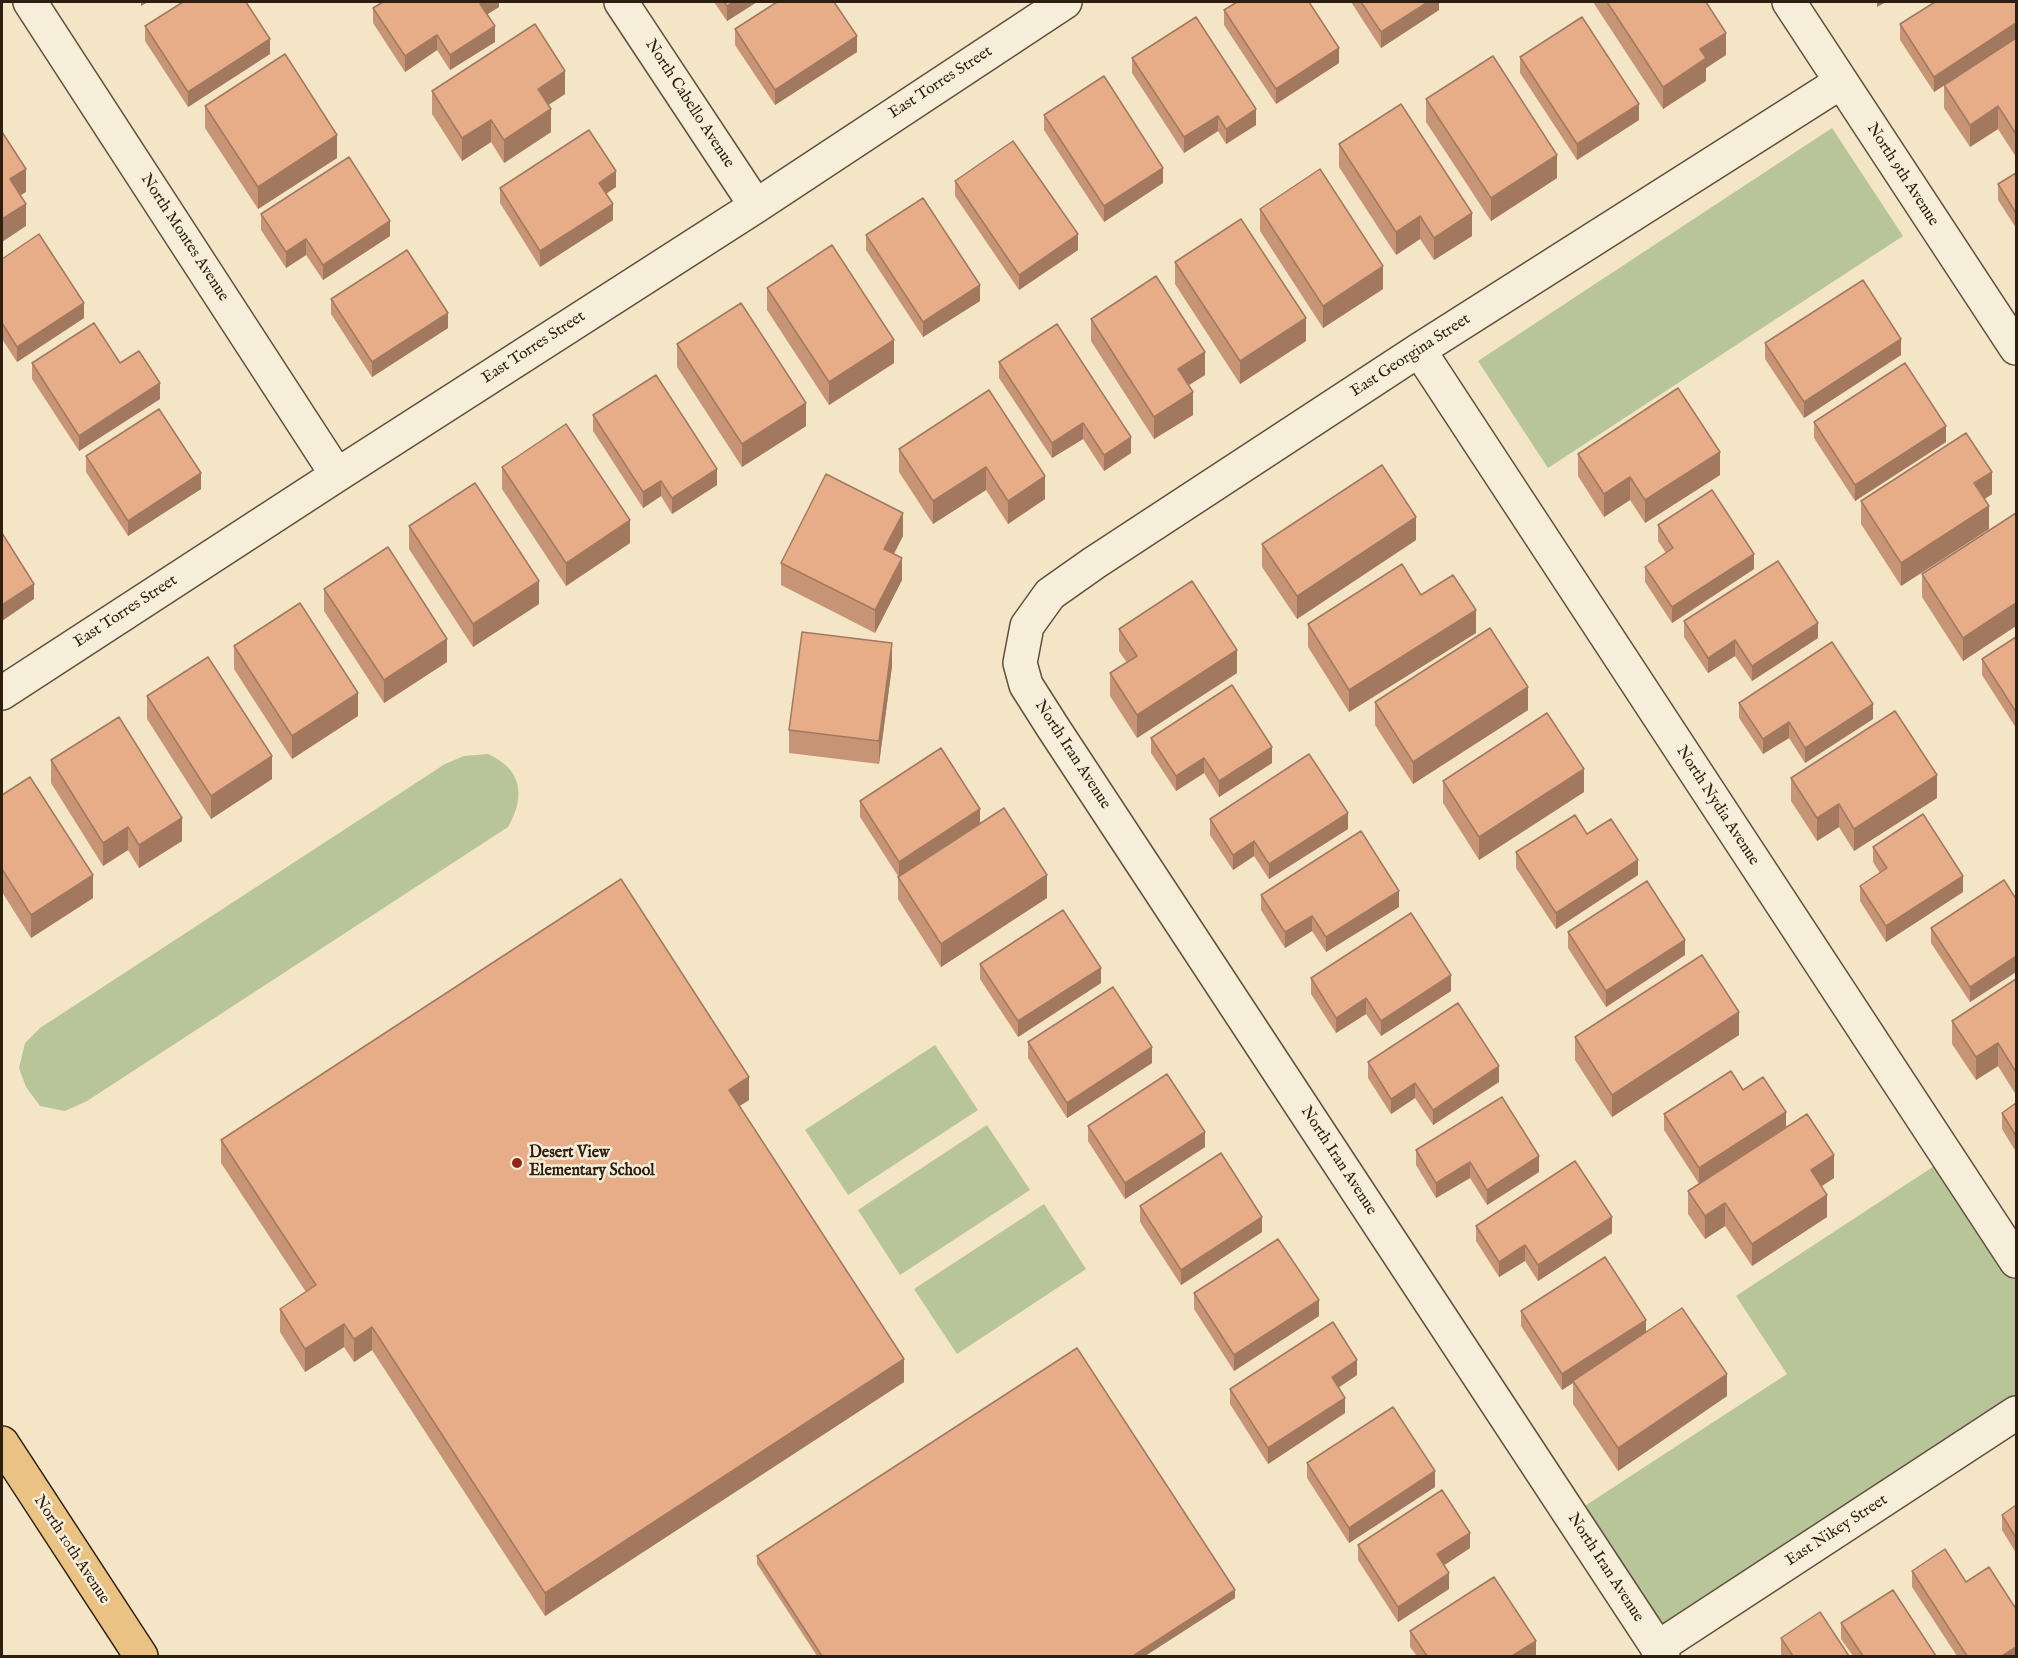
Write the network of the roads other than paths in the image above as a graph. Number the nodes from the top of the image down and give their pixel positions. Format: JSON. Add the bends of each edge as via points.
{"nodes":[{"id":1,"x":30,"y":2,"type":"edge"},
{"id":2,"x":621,"y":2,"type":"edge"},
{"id":3,"x":1065,"y":2,"type":"edge"},
{"id":4,"x":1789,"y":2,"type":"edge"},
{"id":5,"x":1841,"y":82,"type":"junction"},
{"id":6,"x":756,"y":206,"type":"junction"},
{"id":7,"x":2016,"y":348,"type":"edge"},
{"id":8,"x":1419,"y":350,"type":"junction"},
{"id":9,"x":337,"y":475,"type":"junction"},
{"id":10,"x":1020,"y":663,"type":"joint"},
{"id":11,"x":2,"y":693,"type":"edge"},
{"id":12,"x":2016,"y":1261,"type":"edge"},
{"id":13,"x":2016,"y":1413,"type":"edge"},
{"id":14,"x":2,"y":1443,"type":"edge"},
{"id":15,"x":1660,"y":1652,"type":"edge"},
{"id":16,"x":141,"y":1656,"type":"edge"}],
"edges":[{"from":1,"to":9,"type":"street","name":"North Montes Avenue"},
{"from":2,"to":6,"type":"street","name":"North Cabello Avenue"},
{"from":3,"to":6,"type":"street","name":"East Torres Street"},
{"from":4,"to":5,"type":"street","name":"North 9th Avenue"},
{"from":5,"to":7,"type":"street","name":"North 9th Avenue"},
{"from":5,"to":8,"type":"street","name":"East Georgina Street"},
{"from":6,"to":9,"type":"street","name":"East Torres Street"},
{"from":8,"to":10,"type":"street","name":"East Georgina Street","via":[[1050,594],[1027,626]]},
{"from":8,"to":12,"type":"street","name":"North Nydia Avenue"},
{"from":9,"to":11,"type":"street","name":"East Torres Street"},
{"from":10,"to":15,"type":"street","name":"North Iran Avenue","via":[[1026,685],[1052,726]]},
{"from":13,"to":15,"type":"street","name":"East Nikey Street"},
{"from":14,"to":16,"type":"main road","name":"North 10th Avenue"}]}
